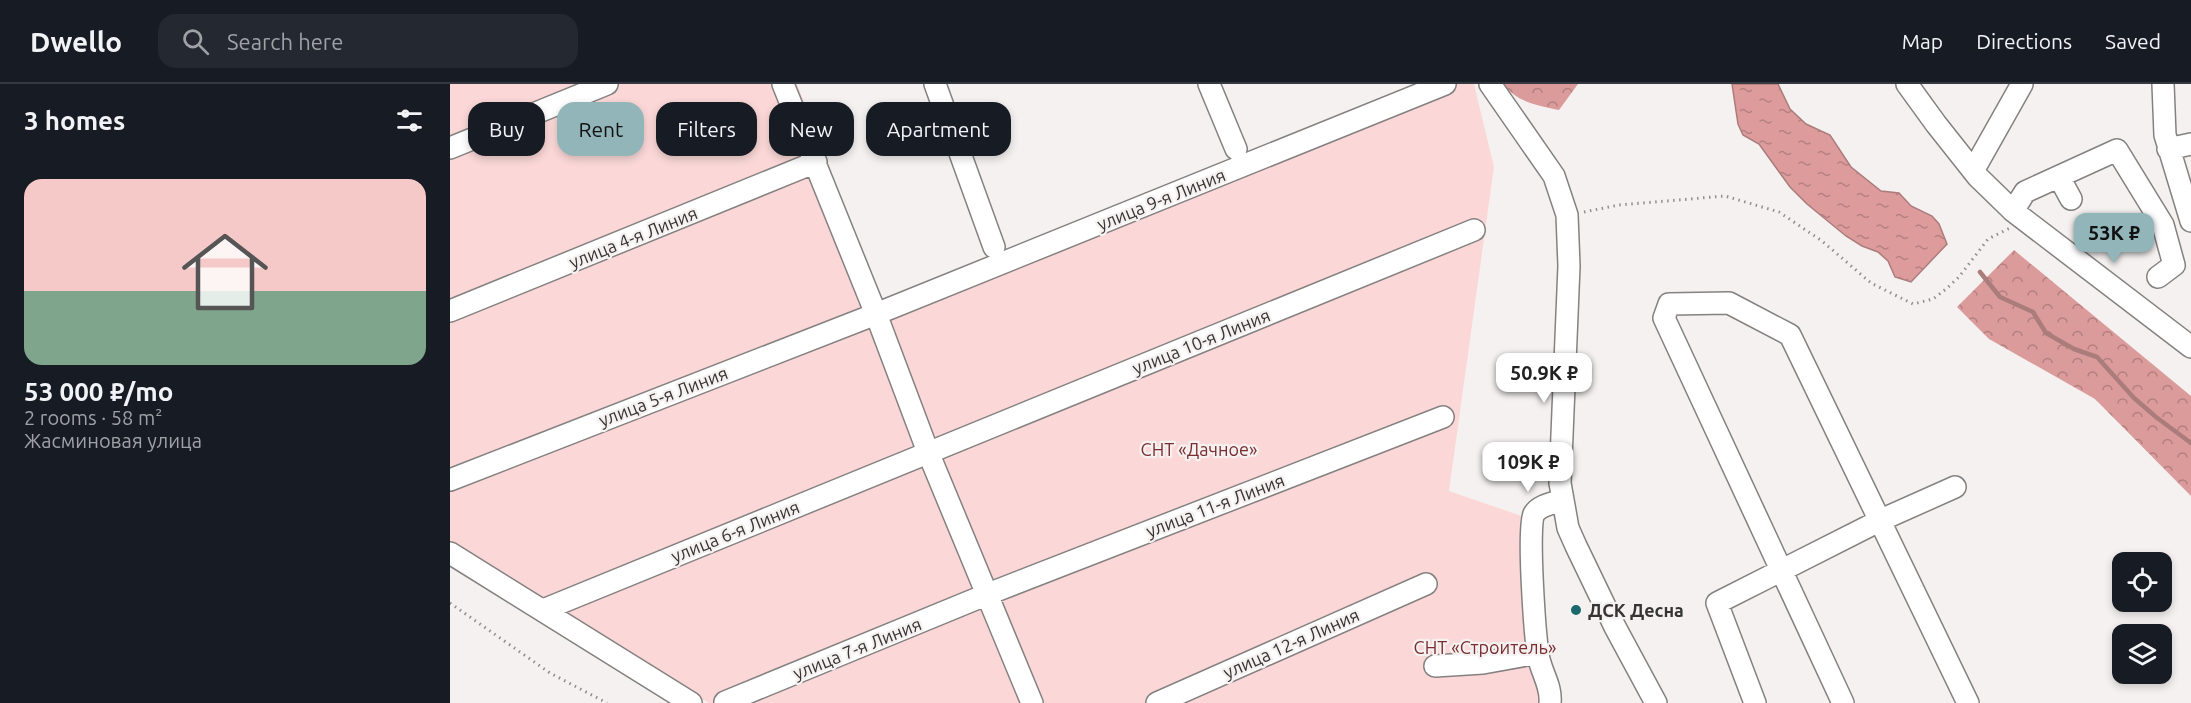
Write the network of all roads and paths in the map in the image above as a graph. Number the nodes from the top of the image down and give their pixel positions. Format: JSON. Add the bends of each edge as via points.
{"nodes":[{"id":1,"x":608,"y":84,"type":"edge"},
{"id":2,"x":783,"y":84,"type":"edge"},
{"id":3,"x":935,"y":84,"type":"edge"},
{"id":4,"x":1209,"y":84,"type":"edge"},
{"id":5,"x":1445,"y":84,"type":"edge"},
{"id":6,"x":1490,"y":84,"type":"edge"},
{"id":7,"x":1907,"y":84,"type":"edge"},
{"id":8,"x":2022,"y":84,"type":"edge"},
{"id":9,"x":2163,"y":84,"type":"edge"},
{"id":10,"x":2191,"y":144,"type":"edge"},
{"id":11,"x":450,"y":148,"type":"edge"},
{"id":12,"x":1236,"y":149,"type":"dead end"},
{"id":13,"x":2168,"y":149,"type":"junction"},
{"id":14,"x":816,"y":162,"type":"junction"},
{"id":15,"x":1973,"y":171,"type":"junction"},
{"id":16,"x":2059,"y":177,"type":"junction"},
{"id":17,"x":2071,"y":199,"type":"dead end"},
{"id":18,"x":1567,"y":215,"type":"junction"},
{"id":19,"x":2018,"y":215,"type":"junction"},
{"id":20,"x":2191,"y":221,"type":"edge"},
{"id":21,"x":1474,"y":230,"type":"dead end"},
{"id":22,"x":994,"y":247,"type":"dead end"},
{"id":23,"x":2158,"y":277,"type":"dead end"},
{"id":24,"x":450,"y":311,"type":"edge"},
{"id":25,"x":876,"y":314,"type":"junction"},
{"id":26,"x":2191,"y":347,"type":"edge"},
{"id":27,"x":1443,"y":417,"type":"dead end"},
{"id":28,"x":928,"y":452,"type":"junction"},
{"id":29,"x":450,"y":480,"type":"edge"},
{"id":30,"x":1955,"y":487,"type":"dead end"},
{"id":31,"x":1563,"y":500,"type":"junction"},
{"id":32,"x":1881,"y":520,"type":"junction"},
{"id":33,"x":450,"y":553,"type":"edge"},
{"id":34,"x":1781,"y":572,"type":"junction"},
{"id":35,"x":1426,"y":584,"type":"dead end"},
{"id":36,"x":988,"y":594,"type":"junction"},
{"id":37,"x":450,"y":603,"type":"edge"},
{"id":38,"x":543,"y":610,"type":"junction"},
{"id":39,"x":1538,"y":653,"type":"junction"},
{"id":40,"x":1435,"y":666,"type":"dead end"},
{"id":41,"x":725,"y":702,"type":"edge"},
{"id":42,"x":607,"y":703,"type":"edge"},
{"id":43,"x":691,"y":703,"type":"edge"},
{"id":44,"x":1032,"y":703,"type":"edge"},
{"id":45,"x":1157,"y":703,"type":"edge"},
{"id":46,"x":1550,"y":703,"type":"edge"},
{"id":47,"x":1656,"y":703,"type":"edge"},
{"id":48,"x":1755,"y":703,"type":"edge"},
{"id":49,"x":1843,"y":703,"type":"edge"},
{"id":50,"x":1968,"y":703,"type":"edge"}],
"edges":[{"from":1,"to":11,"type":"street"},
{"from":2,"to":14,"type":"street"},
{"from":3,"to":22,"type":"street"},
{"from":4,"to":12,"type":"street"},
{"from":5,"to":25,"type":"street","name":"улица 9-я Линия"},
{"from":6,"to":18,"type":"street","via":[[1554,176]]},
{"from":7,"to":15,"type":"street"},
{"from":8,"to":15,"type":"street"},
{"from":9,"to":13,"type":"street"},
{"from":10,"to":13,"type":"street"},
{"from":13,"to":20,"type":"street"},
{"from":14,"to":24,"type":"street","name":"улица 4-я Линия"},
{"from":14,"to":25,"type":"street"},
{"from":15,"to":19,"type":"street"},
{"from":16,"to":17,"type":"street"},
{"from":16,"to":19,"type":"street","via":[[2025,192]]},
{"from":16,"to":23,"type":"street","via":[[2117,150],[2163,225],[2174,265]]},
{"from":18,"to":19,"type":"path","via":[[1619,205],[1725,196],[1779,212],[1822,241],[1871,284],[1913,304],[1934,299],[1946,289],[1988,239],[2012,228]]},
{"from":18,"to":31,"type":"street","via":[[1569,266],[1560,483]]},
{"from":19,"to":26,"type":"street"},
{"from":21,"to":28,"type":"street","name":"улица 10-я Линия"},
{"from":25,"to":28,"type":"street"},
{"from":25,"to":29,"type":"street","name":"улица 5-я Линия"},
{"from":27,"to":36,"type":"street","name":"улица 11-я Линия"},
{"from":28,"to":36,"type":"street"},
{"from":28,"to":38,"type":"street","name":"улица 6-я Линия"},
{"from":30,"to":32,"type":"street"},
{"from":31,"to":39,"type":"street","via":[[1534,513],[1532,524]]},
{"from":31,"to":47,"type":"street","via":[[1576,546]]},
{"from":32,"to":34,"type":"street"},
{"from":32,"to":34,"type":"street","via":[[1790,335],[1730,303],[1669,304],[1664,318]]},
{"from":32,"to":50,"type":"street"},
{"from":33,"to":38,"type":"street"},
{"from":34,"to":48,"type":"street","via":[[1717,603]]},
{"from":34,"to":49,"type":"street"},
{"from":35,"to":45,"type":"street","name":"улица 12-я Линия"},
{"from":36,"to":41,"type":"street","name":"улица 7-я Линия"},
{"from":36,"to":44,"type":"street"},
{"from":37,"to":42,"type":"path","via":[[550,673]]},
{"from":38,"to":43,"type":"street"},
{"from":39,"to":40,"type":"street","via":[[1483,663]]},
{"from":39,"to":46,"type":"street"}]}
